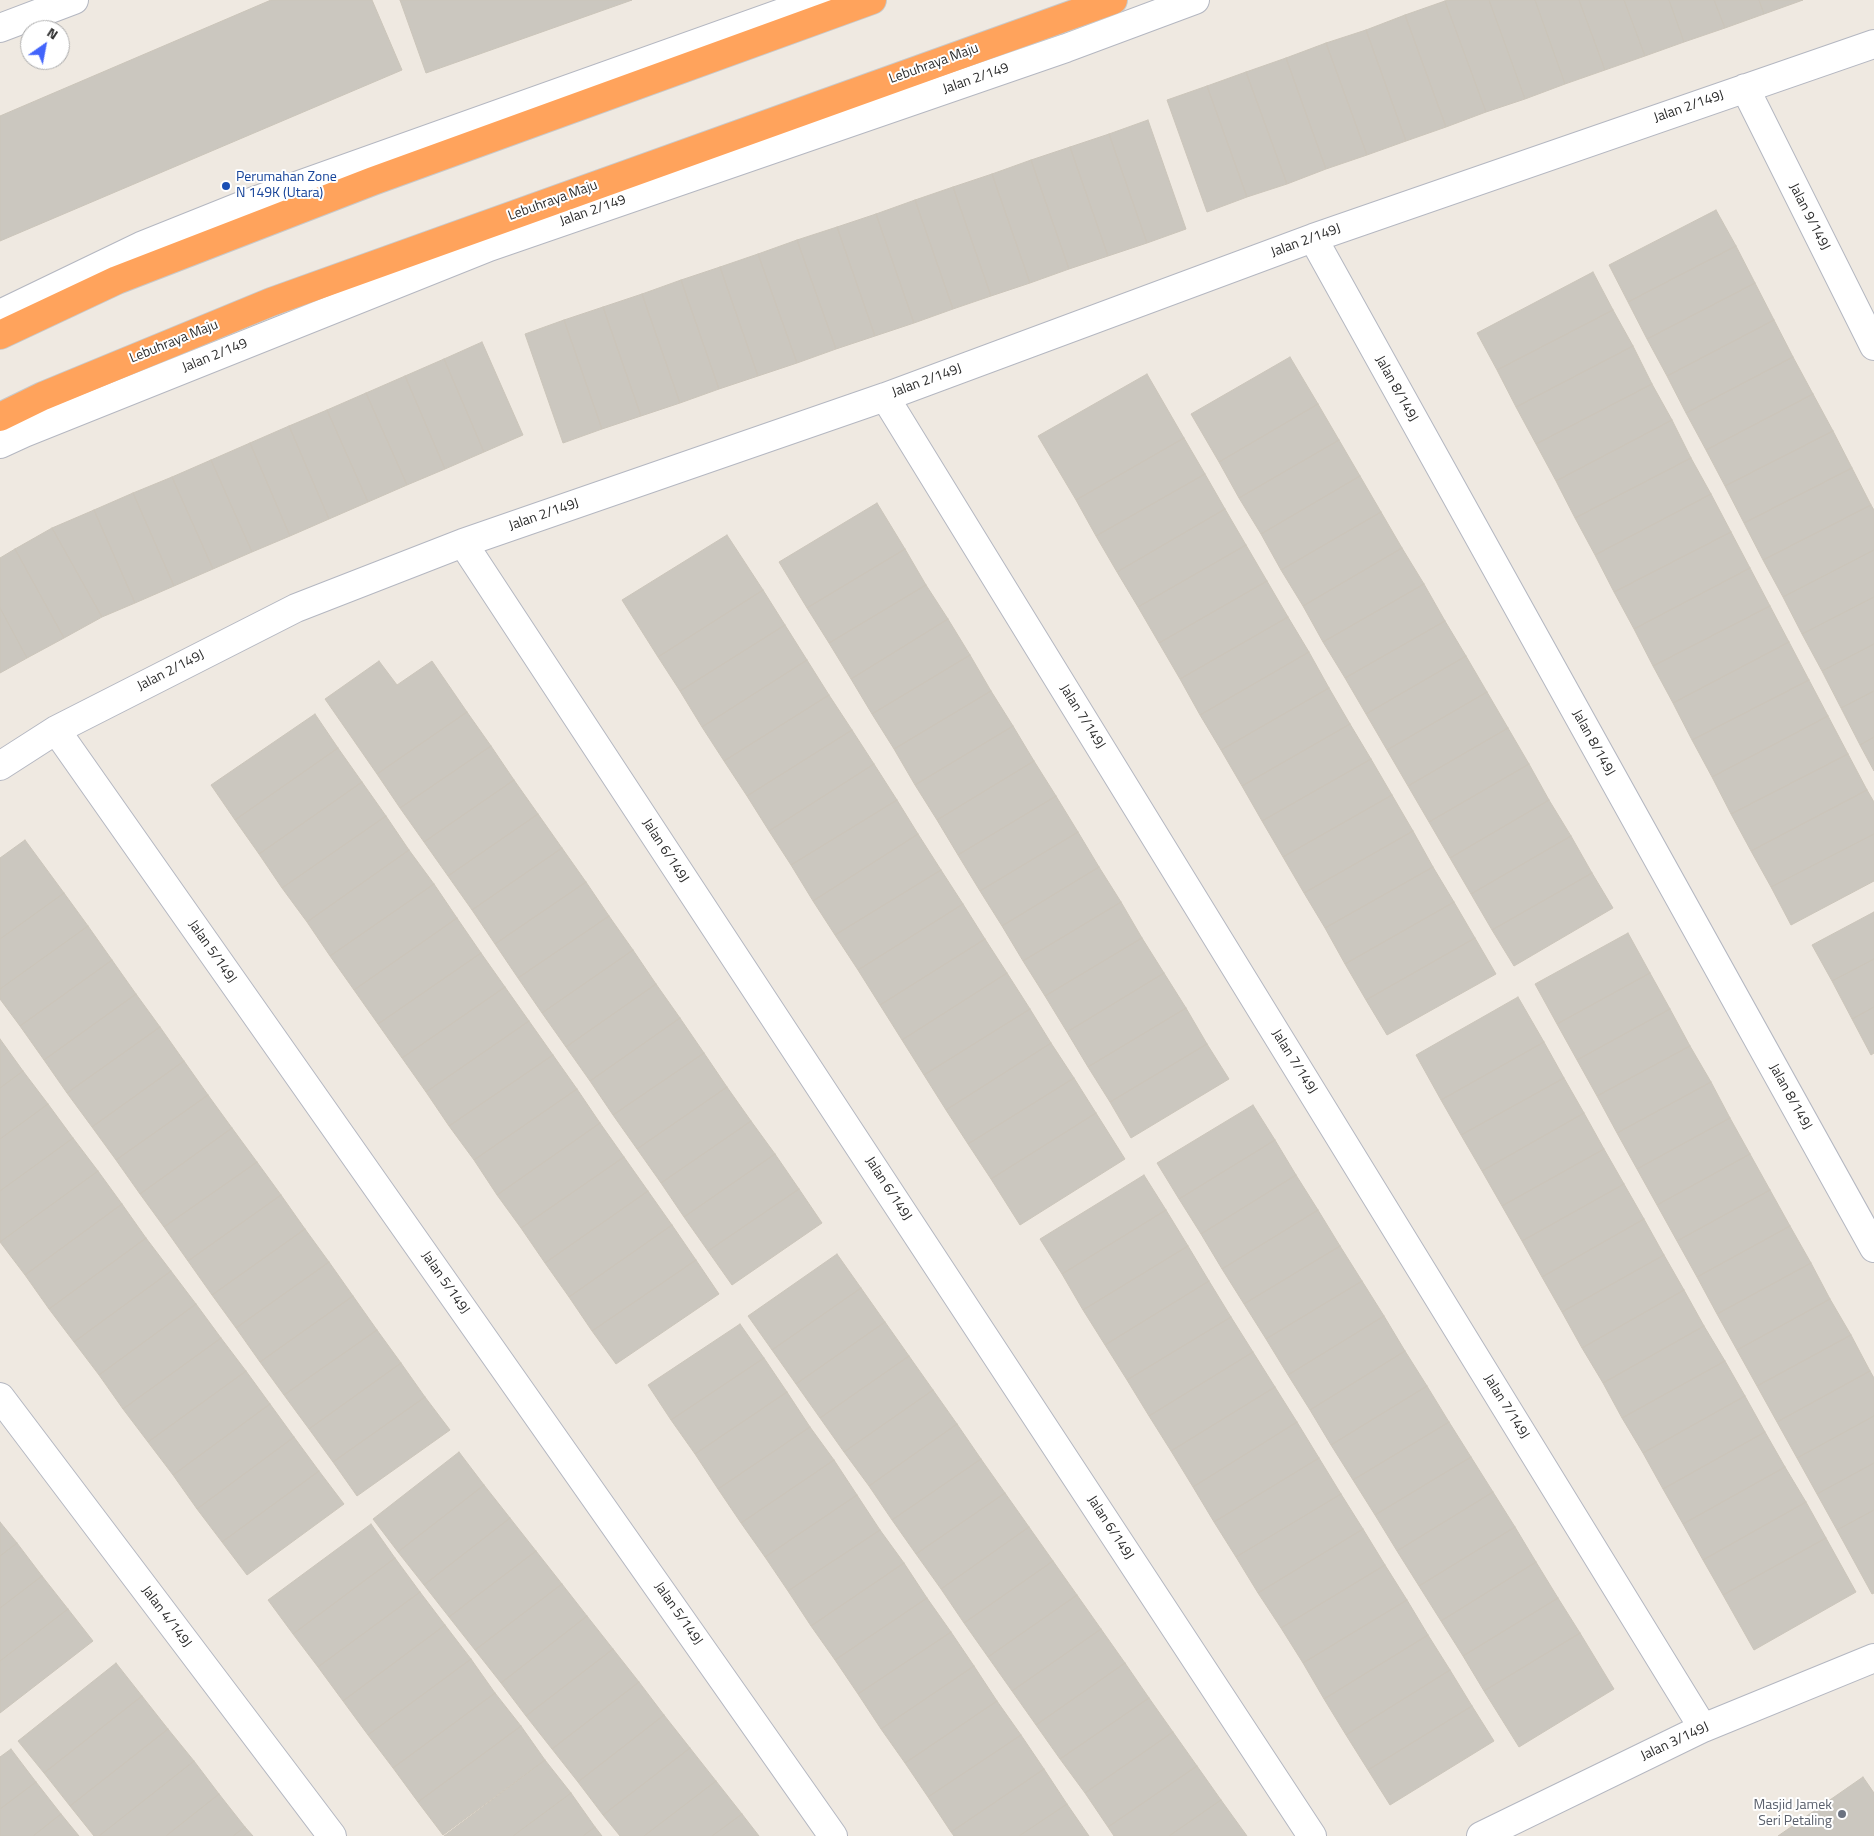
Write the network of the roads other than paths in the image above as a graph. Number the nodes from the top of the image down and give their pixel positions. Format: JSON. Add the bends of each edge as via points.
{"nodes":[{"id":1,"x":74,"y":0,"type":"edge"},
{"id":2,"x":818,"y":0,"type":"edge"},
{"id":3,"x":872,"y":0,"type":"edge"},
{"id":4,"x":1195,"y":0,"type":"edge"},
{"id":5,"x":1118,"y":8,"type":"edge"},
{"id":6,"x":0,"y":28,"type":"edge"},
{"id":7,"x":1874,"y":44,"type":"edge"},
{"id":8,"x":1745,"y":88,"type":"junction"},
{"id":9,"x":1312,"y":238,"type":"junction"},
{"id":10,"x":0,"y":314,"type":"edge"},
{"id":11,"x":0,"y":335,"type":"edge"},
{"id":12,"x":1874,"y":346,"type":"edge"},
{"id":13,"x":885,"y":397,"type":"junction"},
{"id":14,"x":0,"y":417,"type":"edge"},
{"id":15,"x":0,"y":444,"type":"edge"},
{"id":16,"x":463,"y":543,"type":"junction"},
{"id":17,"x":56,"y":730,"type":"junction"},
{"id":18,"x":0,"y":766,"type":"edge"},
{"id":19,"x":1874,"y":1248,"type":"edge"},
{"id":20,"x":0,"y":1397,"type":"edge"},
{"id":21,"x":1874,"y":1658,"type":"edge"},
{"id":22,"x":1703,"y":1728,"type":"junction"},
{"id":23,"x":332,"y":1836,"type":"edge"},
{"id":24,"x":833,"y":1836,"type":"edge"},
{"id":25,"x":1312,"y":1836,"type":"edge"},
{"id":26,"x":1481,"y":1836,"type":"edge"}],
"edges":[{"from":1,"to":6,"type":"street"},
{"from":2,"to":10,"type":"street","via":[[246,204],[141,246]]},
{"from":3,"to":11,"type":"highway","via":[[364,185],[117,280]]},
{"from":4,"to":5,"type":"street","name":"Jalan 2/149"},
{"from":5,"to":14,"type":"highway","name":"Lebuhraya Maju","via":[[271,302],[43,396]]},
{"from":5,"to":15,"type":"street","name":"Jalan 2/149","via":[[1066,48],[489,246]]},
{"from":7,"to":8,"type":"street","name":"Jalan 2/149J"},
{"from":8,"to":9,"type":"street","name":"Jalan 2/149J"},
{"from":8,"to":12,"type":"street","name":"Jalan 9/149J"},
{"from":9,"to":13,"type":"street","name":"Jalan 2/149J"},
{"from":9,"to":19,"type":"street","name":"Jalan 8/149J"},
{"from":13,"to":16,"type":"street","name":"Jalan 2/149J"},
{"from":13,"to":22,"type":"street","name":"Jalan 7/149J"},
{"from":16,"to":17,"type":"street","name":"Jalan 2/149J","via":[[296,608]]},
{"from":16,"to":25,"type":"street","name":"Jalan 6/149J"},
{"from":17,"to":18,"type":"street","name":"Jalan 2/149J"},
{"from":17,"to":24,"type":"street","name":"Jalan 5/149J"},
{"from":20,"to":23,"type":"street","name":"Jalan 4/149J"},
{"from":21,"to":22,"type":"street","name":"Jalan 3/149J"},
{"from":22,"to":26,"type":"street","name":"Jalan 3/149J"}]}
